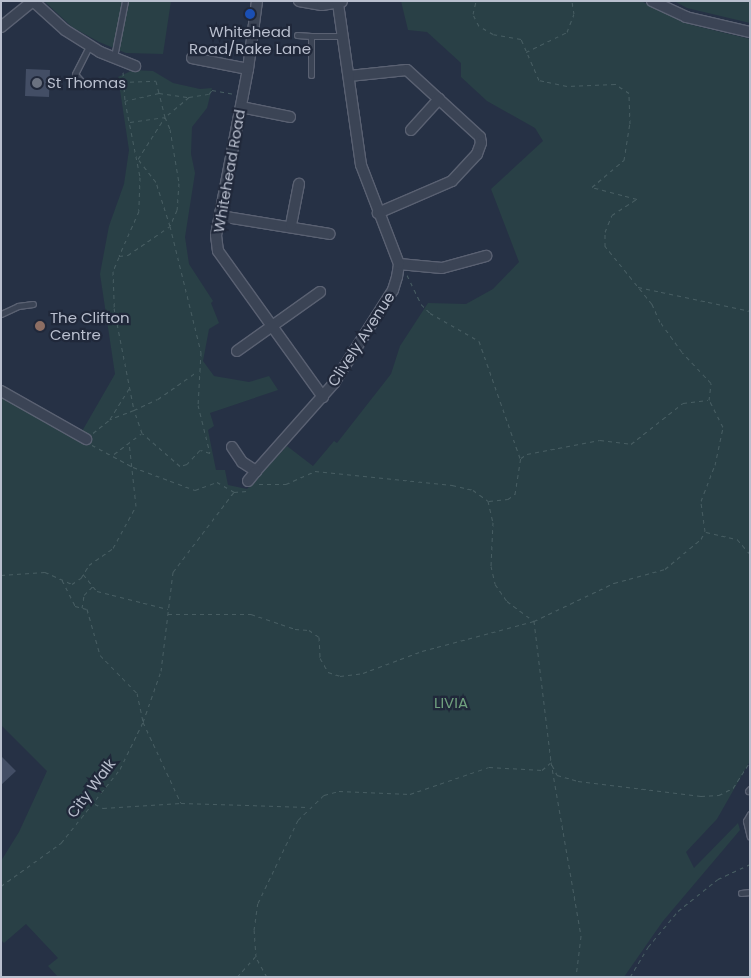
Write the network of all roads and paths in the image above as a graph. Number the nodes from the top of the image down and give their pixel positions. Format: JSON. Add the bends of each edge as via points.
{"nodes":[{"id":1,"x":33,"y":1,"type":"edge"},
{"id":2,"x":125,"y":1,"type":"edge"},
{"id":3,"x":257,"y":1,"type":"edge"},
{"id":4,"x":299,"y":1,"type":"edge"},
{"id":5,"x":476,"y":1,"type":"edge"},
{"id":6,"x":572,"y":1,"type":"edge"},
{"id":7,"x":652,"y":1,"type":"edge"},
{"id":8,"x":341,"y":2,"type":"edge"},
{"id":9,"x":1,"y":27,"type":"edge"},
{"id":10,"x":750,"y":32,"type":"edge"},
{"id":11,"x":296,"y":35,"type":"dead end"},
{"id":12,"x":311,"y":36,"type":"junction"},
{"id":13,"x":343,"y":36,"type":"junction"},
{"id":14,"x":89,"y":45,"type":"junction"},
{"id":15,"x":526,"y":52,"type":"junction"},
{"id":16,"x":192,"y":58,"type":"dead end"},
{"id":17,"x":118,"y":59,"type":"junction"},
{"id":18,"x":135,"y":66,"type":"dead end"},
{"id":19,"x":248,"y":69,"type":"junction"},
{"id":20,"x":311,"y":75,"type":"dead end"},
{"id":21,"x":349,"y":76,"type":"junction"},
{"id":22,"x":81,"y":81,"type":"dead end"},
{"id":23,"x":122,"y":82,"type":"junction"},
{"id":24,"x":159,"y":93,"type":"junction"},
{"id":25,"x":243,"y":95,"type":"junction"},
{"id":26,"x":189,"y":97,"type":"junction"},
{"id":27,"x":439,"y":99,"type":"junction"},
{"id":28,"x":125,"y":101,"type":"junction"},
{"id":29,"x":240,"y":107,"type":"junction"},
{"id":30,"x":165,"y":117,"type":"junction"},
{"id":31,"x":290,"y":117,"type":"dead end"},
{"id":32,"x":129,"y":122,"type":"junction"},
{"id":33,"x":411,"y":130,"type":"dead end"},
{"id":34,"x":138,"y":158,"type":"junction"},
{"id":35,"x":299,"y":184,"type":"dead end"},
{"id":36,"x":378,"y":213,"type":"junction"},
{"id":37,"x":220,"y":216,"type":"junction"},
{"id":38,"x":170,"y":226,"type":"junction"},
{"id":39,"x":291,"y":226,"type":"junction"},
{"id":40,"x":330,"y":234,"type":"dead end"},
{"id":41,"x":119,"y":256,"type":"junction"},
{"id":42,"x":486,"y":256,"type":"dead end"},
{"id":43,"x":401,"y":265,"type":"junction"},
{"id":44,"x":637,"y":287,"type":"junction"},
{"id":45,"x":320,"y":292,"type":"dead end"},
{"id":46,"x":33,"y":304,"type":"dead end"},
{"id":47,"x":750,"y":311,"type":"edge"},
{"id":48,"x":1,"y":314,"type":"edge"},
{"id":49,"x":272,"y":326,"type":"junction"},
{"id":50,"x":238,"y":351,"type":"dead end"},
{"id":51,"x":195,"y":373,"type":"dead end"},
{"id":52,"x":129,"y":389,"type":"junction"},
{"id":53,"x":1,"y":391,"type":"edge"},
{"id":54,"x":323,"y":397,"type":"junction"},
{"id":55,"x":709,"y":400,"type":"junction"},
{"id":56,"x":134,"y":410,"type":"junction"},
{"id":57,"x":110,"y":419,"type":"junction"},
{"id":58,"x":142,"y":434,"type":"junction"},
{"id":59,"x":86,"y":439,"type":"junction"},
{"id":60,"x":129,"y":442,"type":"junction"},
{"id":61,"x":232,"y":448,"type":"dead end"},
{"id":62,"x":114,"y":455,"type":"junction"},
{"id":63,"x":521,"y":458,"type":"junction"},
{"id":64,"x":133,"y":467,"type":"junction"},
{"id":65,"x":256,"y":471,"type":"junction"},
{"id":66,"x":250,"y":485,"type":"junction"},
{"id":67,"x":234,"y":492,"type":"junction"},
{"id":68,"x":488,"y":501,"type":"junction"},
{"id":69,"x":705,"y":531,"type":"junction"},
{"id":70,"x":750,"y":554,"type":"edge"},
{"id":71,"x":83,"y":573,"type":"junction"},
{"id":72,"x":1,"y":575,"type":"edge"},
{"id":73,"x":62,"y":580,"type":"junction"},
{"id":74,"x":93,"y":586,"type":"junction"},
{"id":75,"x":82,"y":609,"type":"junction"},
{"id":76,"x":168,"y":609,"type":"junction"},
{"id":77,"x":168,"y":614,"type":"junction"},
{"id":78,"x":534,"y":621,"type":"junction"},
{"id":79,"x":143,"y":722,"type":"junction"},
{"id":80,"x":551,"y":762,"type":"junction"},
{"id":81,"x":750,"y":762,"type":"edge"},
{"id":82,"x":94,"y":803,"type":"junction"},
{"id":83,"x":181,"y":803,"type":"junction"},
{"id":84,"x":308,"y":807,"type":"junction"},
{"id":85,"x":750,"y":814,"type":"edge"},
{"id":86,"x":750,"y":837,"type":"edge"},
{"id":87,"x":750,"y":864,"type":"edge"},
{"id":88,"x":1,"y":886,"type":"edge"},
{"id":89,"x":750,"y":892,"type":"edge"},
{"id":90,"x":742,"y":893,"type":"dead end"},
{"id":91,"x":256,"y":957,"type":"junction"},
{"id":92,"x":237,"y":977,"type":"edge"},
{"id":93,"x":267,"y":977,"type":"edge"},
{"id":94,"x":576,"y":977,"type":"edge"},
{"id":95,"x":630,"y":977,"type":"edge"}],
"edges":[{"from":1,"to":9,"type":"street"},
{"from":1,"to":14,"type":"street","via":[[65,30]]},
{"from":2,"to":17,"type":"lane"},
{"from":3,"to":19,"type":"street","name":"Whitehead Road"},
{"from":4,"to":8,"type":"street","via":[[315,5]]},
{"from":5,"to":15,"type":"path","via":[[473,14],[480,26],[493,34],[518,37]]},
{"from":6,"to":15,"type":"path","via":[[574,14],[567,32]]},
{"from":7,"to":10,"type":"street","via":[[686,17]]},
{"from":8,"to":13,"type":"street"},
{"from":11,"to":12,"type":"lane"},
{"from":12,"to":13,"type":"lane"},
{"from":12,"to":20,"type":"lane"},
{"from":13,"to":21,"type":"street"},
{"from":14,"to":17,"type":"street"},
{"from":14,"to":22,"type":"lane","via":[[75,74]]},
{"from":15,"to":44,"type":"path","via":[[537,78],[544,83],[567,86],[615,84],[626,88],[629,93],[630,124],[624,160],[592,186],[605,193],[637,199],[612,215],[604,241],[607,250]]},
{"from":16,"to":19,"type":"street"},
{"from":17,"to":18,"type":"street"},
{"from":17,"to":23,"type":"path"},
{"from":19,"to":25,"type":"street","name":"Whitehead Road"},
{"from":21,"to":27,"type":"street","via":[[407,70]]},
{"from":21,"to":36,"type":"street","via":[[361,165]]},
{"from":23,"to":24,"type":"path","via":[[156,80]]},
{"from":23,"to":28,"type":"path"},
{"from":24,"to":26,"type":"path"},
{"from":24,"to":28,"type":"path"},
{"from":24,"to":30,"type":"path"},
{"from":25,"to":26,"type":"path","via":[[212,90],[209,94]]},
{"from":25,"to":29,"type":"street","name":"Whitehead Road"},
{"from":26,"to":30,"type":"path"},
{"from":27,"to":33,"type":"street"},
{"from":27,"to":36,"type":"street","via":[[480,137],[480,148],[452,181]]},
{"from":28,"to":32,"type":"path"},
{"from":29,"to":31,"type":"street"},
{"from":29,"to":37,"type":"street","name":"Whitehead Road"},
{"from":30,"to":32,"type":"path"},
{"from":30,"to":34,"type":"path"},
{"from":30,"to":38,"type":"path","via":[[179,183],[177,210]]},
{"from":32,"to":34,"type":"path"},
{"from":34,"to":38,"type":"path","via":[[156,182]]},
{"from":34,"to":41,"type":"path","via":[[139,211]]},
{"from":35,"to":39,"type":"street"},
{"from":36,"to":43,"type":"street"},
{"from":37,"to":39,"type":"street"},
{"from":37,"to":49,"type":"street","name":"Whitehead Road","via":[[216,235],[218,251]]},
{"from":38,"to":41,"type":"path","via":[[128,256]]},
{"from":38,"to":58,"type":"path","via":[[201,352],[198,405],[210,454],[200,450],[187,464],[180,466]]},
{"from":39,"to":40,"type":"street"},
{"from":41,"to":52,"type":"path","via":[[113,271],[114,308],[130,378]]},
{"from":42,"to":43,"type":"street","via":[[442,268]]},
{"from":43,"to":54,"type":"street","name":"Clively Avenue","via":[[393,290]]},
{"from":43,"to":63,"type":"path","via":[[421,304],[430,313],[479,341]]},
{"from":44,"to":47,"type":"path"},
{"from":44,"to":55,"type":"path","via":[[682,352],[709,380]]},
{"from":45,"to":49,"type":"street"},
{"from":46,"to":48,"type":"lane","via":[[18,306]]},
{"from":49,"to":50,"type":"street"},
{"from":49,"to":54,"type":"street","name":"Whitehead Road"},
{"from":51,"to":56,"type":"path","via":[[158,399]]},
{"from":52,"to":56,"type":"path"},
{"from":52,"to":57,"type":"path"},
{"from":53,"to":59,"type":"street"},
{"from":54,"to":65,"type":"street","name":"Clively Avenue"},
{"from":55,"to":63,"type":"path","via":[[683,403],[631,444],[600,440],[536,451]]},
{"from":55,"to":69,"type":"path","via":[[723,427],[715,465],[701,501]]},
{"from":56,"to":57,"type":"path"},
{"from":56,"to":58,"type":"path"},
{"from":57,"to":59,"type":"path"},
{"from":58,"to":60,"type":"path"},
{"from":59,"to":62,"type":"path","via":[[84,441]]},
{"from":60,"to":62,"type":"path"},
{"from":60,"to":64,"type":"path"},
{"from":61,"to":65,"type":"street","via":[[242,462]]},
{"from":62,"to":64,"type":"path"},
{"from":63,"to":68,"type":"path","via":[[515,494],[508,499]]},
{"from":64,"to":67,"type":"path","via":[[195,490],[217,482]]},
{"from":64,"to":71,"type":"path","via":[[136,490],[133,515],[113,548],[88,565]]},
{"from":65,"to":66,"type":"street","name":"Clively Avenue"},
{"from":66,"to":67,"type":"path","via":[[246,492]]},
{"from":66,"to":68,"type":"path","via":[[286,484],[315,471],[452,485],[473,490]]},
{"from":67,"to":76,"type":"path","name":"City Walk","via":[[173,572]]},
{"from":68,"to":78,"type":"path","via":[[493,522],[491,566],[495,584],[507,600]]},
{"from":69,"to":70,"type":"path","via":[[737,539]]},
{"from":69,"to":78,"type":"path","via":[[683,556],[664,569],[614,583]]},
{"from":71,"to":73,"type":"path","via":[[72,584]]},
{"from":71,"to":74,"type":"path"},
{"from":72,"to":73,"type":"path","via":[[46,572]]},
{"from":73,"to":75,"type":"path","via":[[75,606]]},
{"from":74,"to":75,"type":"path","via":[[84,595]]},
{"from":74,"to":76,"type":"path","via":[[97,591]]},
{"from":75,"to":79,"type":"path","via":[[87,609],[100,655],[137,693]]},
{"from":76,"to":77,"type":"path","name":"City Walk"},
{"from":77,"to":78,"type":"path","via":[[250,614],[289,627],[310,630],[320,637],[320,658],[328,672],[340,676],[362,673],[422,651]]},
{"from":77,"to":79,"type":"path","name":"City Walk","via":[[161,671]]},
{"from":78,"to":80,"type":"path"},
{"from":79,"to":82,"type":"path","name":"City Walk","via":[[120,769]]},
{"from":79,"to":83,"type":"path"},
{"from":80,"to":81,"type":"path","via":[[557,775],[578,781],[701,796],[720,795],[733,788]]},
{"from":80,"to":84,"type":"path","via":[[542,770],[488,767],[410,794],[339,791],[324,795]]},
{"from":80,"to":94,"type":"path","via":[[581,936]]},
{"from":82,"to":83,"type":"path","via":[[103,808]]},
{"from":82,"to":88,"type":"path","name":"City Walk","via":[[61,843]]},
{"from":83,"to":84,"type":"path"},
{"from":84,"to":91,"type":"path","via":[[298,820],[258,903],[254,930]]},
{"from":85,"to":86,"type":"lane","via":[[746,821]]},
{"from":87,"to":95,"type":"path","via":[[718,879],[678,911],[648,947]]},
{"from":89,"to":90,"type":"lane"},
{"from":91,"to":92,"type":"path","via":[[249,960]]},
{"from":91,"to":93,"type":"path"}]}
